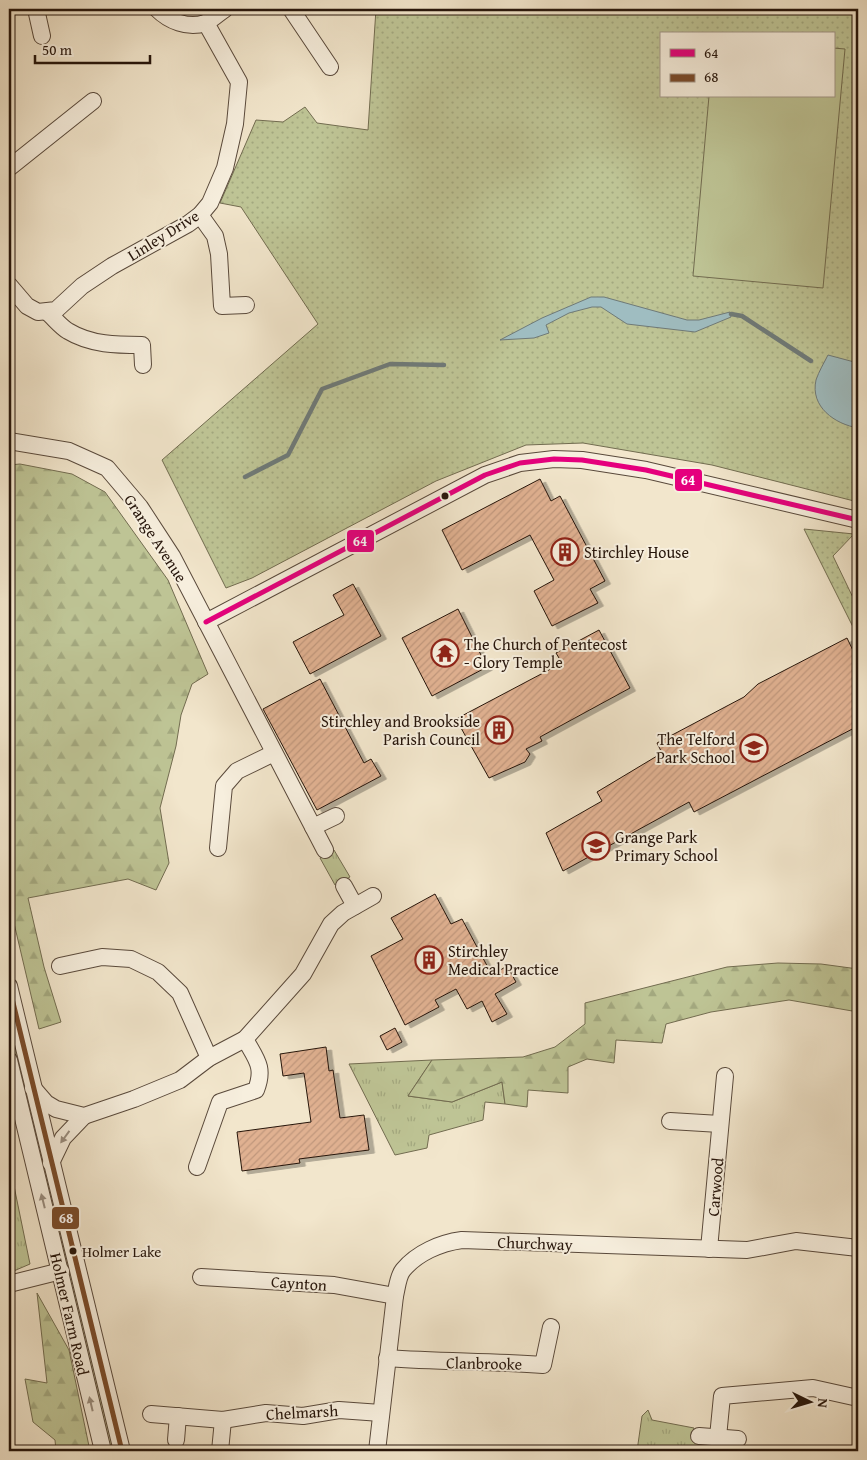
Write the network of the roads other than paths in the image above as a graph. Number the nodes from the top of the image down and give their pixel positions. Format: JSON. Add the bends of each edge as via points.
{"nodes":[{"id":1,"x":36,"y":9,"type":"edge"},
{"id":2,"x":157,"y":9,"type":"edge"},
{"id":3,"x":225,"y":9,"type":"edge"},
{"id":4,"x":291,"y":9,"type":"edge"},
{"id":5,"x":206,"y":23,"type":"junction"},
{"id":6,"x":42,"y":36,"type":"dead end"},
{"id":7,"x":330,"y":67,"type":"dead end"},
{"id":8,"x":93,"y":101,"type":"dead end"},
{"id":9,"x":11,"y":162,"type":"edge"},
{"id":10,"x":200,"y":215,"type":"junction"},
{"id":11,"x":9,"y":285,"type":"edge"},
{"id":12,"x":246,"y":305,"type":"dead end"},
{"id":13,"x":47,"y":312,"type":"junction"},
{"id":14,"x":143,"y":366,"type":"dead end"},
{"id":15,"x":9,"y":442,"type":"edge"},
{"id":16,"x":858,"y":520,"type":"edge"},
{"id":17,"x":206,"y":622,"type":"junction"},
{"id":18,"x":274,"y":753,"type":"junction"},
{"id":19,"x":336,"y":816,"type":"dead end"},
{"id":20,"x":313,"y":827,"type":"junction"},
{"id":21,"x":218,"y":848,"type":"dead end"},
{"id":22,"x":325,"y":850,"type":"dead end"},
{"id":23,"x":344,"y":886,"type":"dead end"},
{"id":24,"x":373,"y":896,"type":"dead end"},
{"id":25,"x":355,"y":906,"type":"junction"},
{"id":26,"x":60,"y":966,"type":"dead end"},
{"id":27,"x":9,"y":986,"type":"edge"},
{"id":28,"x":245,"y":1038,"type":"junction"},
{"id":29,"x":208,"y":1058,"type":"junction"},
{"id":30,"x":9,"y":1060,"type":"edge"},
{"id":31,"x":724,"y":1076,"type":"dead end"},
{"id":32,"x":33,"y":1088,"type":"junction"},
{"id":33,"x":84,"y":1116,"type":"junction"},
{"id":34,"x":670,"y":1121,"type":"dead end"},
{"id":35,"x":720,"y":1124,"type":"junction"},
{"id":36,"x":51,"y":1162,"type":"junction"},
{"id":37,"x":198,"y":1167,"type":"dead end"},
{"id":38,"x":858,"y":1248,"type":"edge"},
{"id":39,"x":709,"y":1249,"type":"junction"},
{"id":40,"x":61,"y":1271,"type":"junction"},
{"id":41,"x":201,"y":1277,"type":"dead end"},
{"id":42,"x":9,"y":1284,"type":"edge"},
{"id":43,"x":395,"y":1296,"type":"junction"},
{"id":44,"x":551,"y":1327,"type":"dead end"},
{"id":45,"x":387,"y":1358,"type":"junction"},
{"id":46,"x":858,"y":1398,"type":"edge"},
{"id":47,"x":381,"y":1413,"type":"junction"},
{"id":48,"x":151,"y":1414,"type":"dead end"},
{"id":49,"x":178,"y":1416,"type":"junction"},
{"id":50,"x":223,"y":1420,"type":"junction"},
{"id":51,"x":699,"y":1436,"type":"dead end"},
{"id":52,"x":718,"y":1437,"type":"junction"},
{"id":53,"x":738,"y":1439,"type":"dead end"},
{"id":54,"x":176,"y":1440,"type":"dead end"},
{"id":55,"x":103,"y":1451,"type":"edge"},
{"id":56,"x":122,"y":1451,"type":"edge"},
{"id":57,"x":220,"y":1451,"type":"edge"},
{"id":58,"x":376,"y":1451,"type":"edge"}],
"edges":[{"from":1,"to":6,"type":"street"},
{"from":2,"to":5,"type":"street","via":[[166,18],[187,25]]},
{"from":3,"to":5,"type":"street"},
{"from":4,"to":7,"type":"street"},
{"from":5,"to":10,"type":"street","name":"Linley Drive","via":[[239,82],[235,124],[225,168],[210,203]]},
{"from":8,"to":9,"type":"street"},
{"from":10,"to":12,"type":"street","via":[[214,236],[219,254],[222,306]]},
{"from":10,"to":13,"type":"street","name":"Linley Drive","via":[[112,266],[82,286],[56,310]]},
{"from":11,"to":13,"type":"street","via":[[26,306]]},
{"from":13,"to":14,"type":"street","via":[[67,330],[85,340],[113,345],[142,345]]},
{"from":15,"to":17,"type":"street","name":"Grange Avenue","via":[[69,451],[107,468],[140,507],[172,556]]},
{"from":16,"to":17,"type":"street","via":[[646,470],[582,460],[520,463],[486,475]]},
{"from":17,"to":18,"type":"street","name":"Grange Avenue"},
{"from":18,"to":20,"type":"street","name":"Grange Avenue"},
{"from":18,"to":21,"type":"street","via":[[237,771],[224,786]]},
{"from":19,"to":20,"type":"street"},
{"from":20,"to":22,"type":"street","name":"Grange Avenue"},
{"from":23,"to":25,"type":"street"},
{"from":24,"to":25,"type":"street"},
{"from":25,"to":28,"type":"street","via":[[331,924],[304,974]]},
{"from":26,"to":29,"type":"street","via":[[102,957],[131,959],[158,972],[180,994]]},
{"from":27,"to":32,"type":"street","name":"Holmer Farm Road"},
{"from":28,"to":29,"type":"street"},
{"from":28,"to":37,"type":"street","via":[[259,1065],[261,1076],[256,1090],[220,1102]]},
{"from":29,"to":33,"type":"street","via":[[180,1080]]},
{"from":40,"to":30,"type":"street","name":"Holmer Farm Road","one_way":true},
{"from":31,"to":35,"type":"street","name":"Carwood"},
{"from":32,"to":33,"type":"street","via":[[56,1109]]},
{"from":32,"to":36,"type":"street","name":"Holmer Farm Road"},
{"from":33,"to":36,"type":"street","one_way":true,"via":[[64,1138]]},
{"from":34,"to":35,"type":"street"},
{"from":35,"to":39,"type":"street","name":"Carwood"},
{"from":36,"to":56,"type":"street","name":"Holmer Farm Road"},
{"from":38,"to":39,"type":"street","name":"Churchway","via":[[796,1240],[747,1250]]},
{"from":39,"to":43,"type":"street","name":"Churchway","via":[[450,1242],[423,1252],[402,1271]]},
{"from":40,"to":42,"type":"street"},
{"from":55,"to":40,"type":"street","name":"Holmer Farm Road","one_way":true},
{"from":41,"to":43,"type":"street","name":"Caynton","via":[[334,1285]]},
{"from":43,"to":45,"type":"street","name":"Churchway"},
{"from":44,"to":45,"type":"street","name":"Clanbrooke","via":[[543,1365]]},
{"from":45,"to":47,"type":"street","name":"Churchway"},
{"from":46,"to":52,"type":"street","via":[[813,1388],[722,1396]]},
{"from":47,"to":50,"type":"street","name":"Chelmarsh","via":[[339,1410],[304,1416],[266,1413]]},
{"from":47,"to":58,"type":"street","name":"Churchway"},
{"from":48,"to":49,"type":"street","name":"Chelmarsh"},
{"from":49,"to":50,"type":"street","name":"Chelmarsh"},
{"from":49,"to":54,"type":"street"},
{"from":50,"to":57,"type":"street"},
{"from":51,"to":52,"type":"street"},
{"from":52,"to":53,"type":"street"}]}
